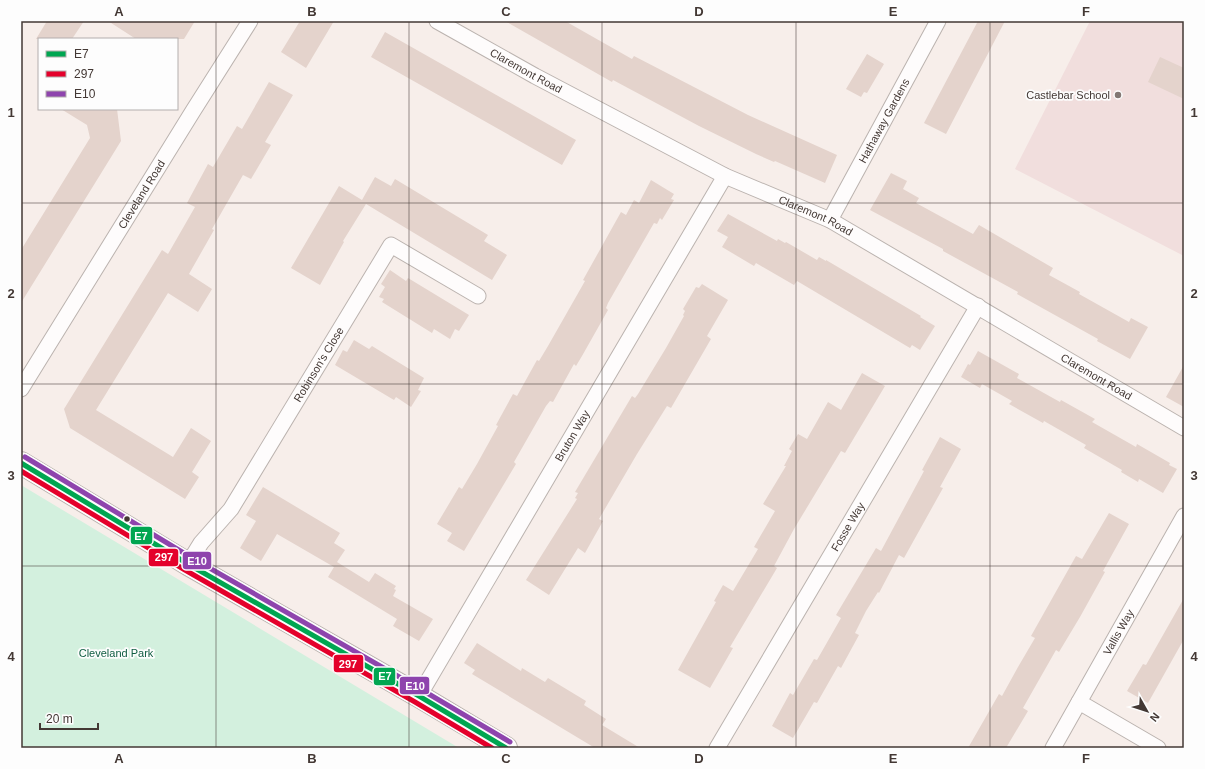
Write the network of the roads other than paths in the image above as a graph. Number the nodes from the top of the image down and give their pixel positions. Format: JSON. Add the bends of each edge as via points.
{"nodes":[{"id":1,"x":250,"y":21,"type":"edge"},
{"id":2,"x":437,"y":21,"type":"edge"},
{"id":3,"x":938,"y":21,"type":"edge"},
{"id":4,"x":725,"y":176,"type":"junction"},
{"id":5,"x":830,"y":220,"type":"junction"},
{"id":6,"x":478,"y":296,"type":"dead end"},
{"id":7,"x":978,"y":306,"type":"junction"},
{"id":8,"x":21,"y":389,"type":"edge"},
{"id":9,"x":1184,"y":428,"type":"edge"},
{"id":10,"x":21,"y":463,"type":"edge"},
{"id":11,"x":1184,"y":516,"type":"edge"},
{"id":12,"x":188,"y":564,"type":"junction"},
{"id":13,"x":419,"y":696,"type":"junction"},
{"id":14,"x":1078,"y":702,"type":"junction"},
{"id":15,"x":506,"y":748,"type":"edge"},
{"id":16,"x":717,"y":748,"type":"edge"},
{"id":17,"x":1053,"y":748,"type":"edge"},
{"id":18,"x":1158,"y":748,"type":"edge"}],
"edges":[{"from":1,"to":8,"type":"street","name":"Cleveland Road"},
{"from":2,"to":4,"type":"street","name":"Claremont Road"},
{"from":3,"to":5,"type":"street","name":"Hathaway Gardens"},
{"from":4,"to":5,"type":"street","name":"Claremont Road"},
{"from":4,"to":13,"type":"street","name":"Bruton Way"},
{"from":5,"to":7,"type":"street","name":"Claremont Road"},
{"from":6,"to":12,"type":"street","name":"Robinson's Close","via":[[391,245],[231,509],[201,543]]},
{"from":7,"to":9,"type":"street","name":"Claremont Road"},
{"from":7,"to":16,"type":"street","name":"Fosse Way"},
{"from":10,"to":12,"type":"main road"},
{"from":11,"to":14,"type":"street","name":"Vallis Way"},
{"from":12,"to":13,"type":"main road"},
{"from":13,"to":15,"type":"main road"},
{"from":14,"to":17,"type":"street","name":"Vallis Way"},
{"from":14,"to":18,"type":"street"}]}
